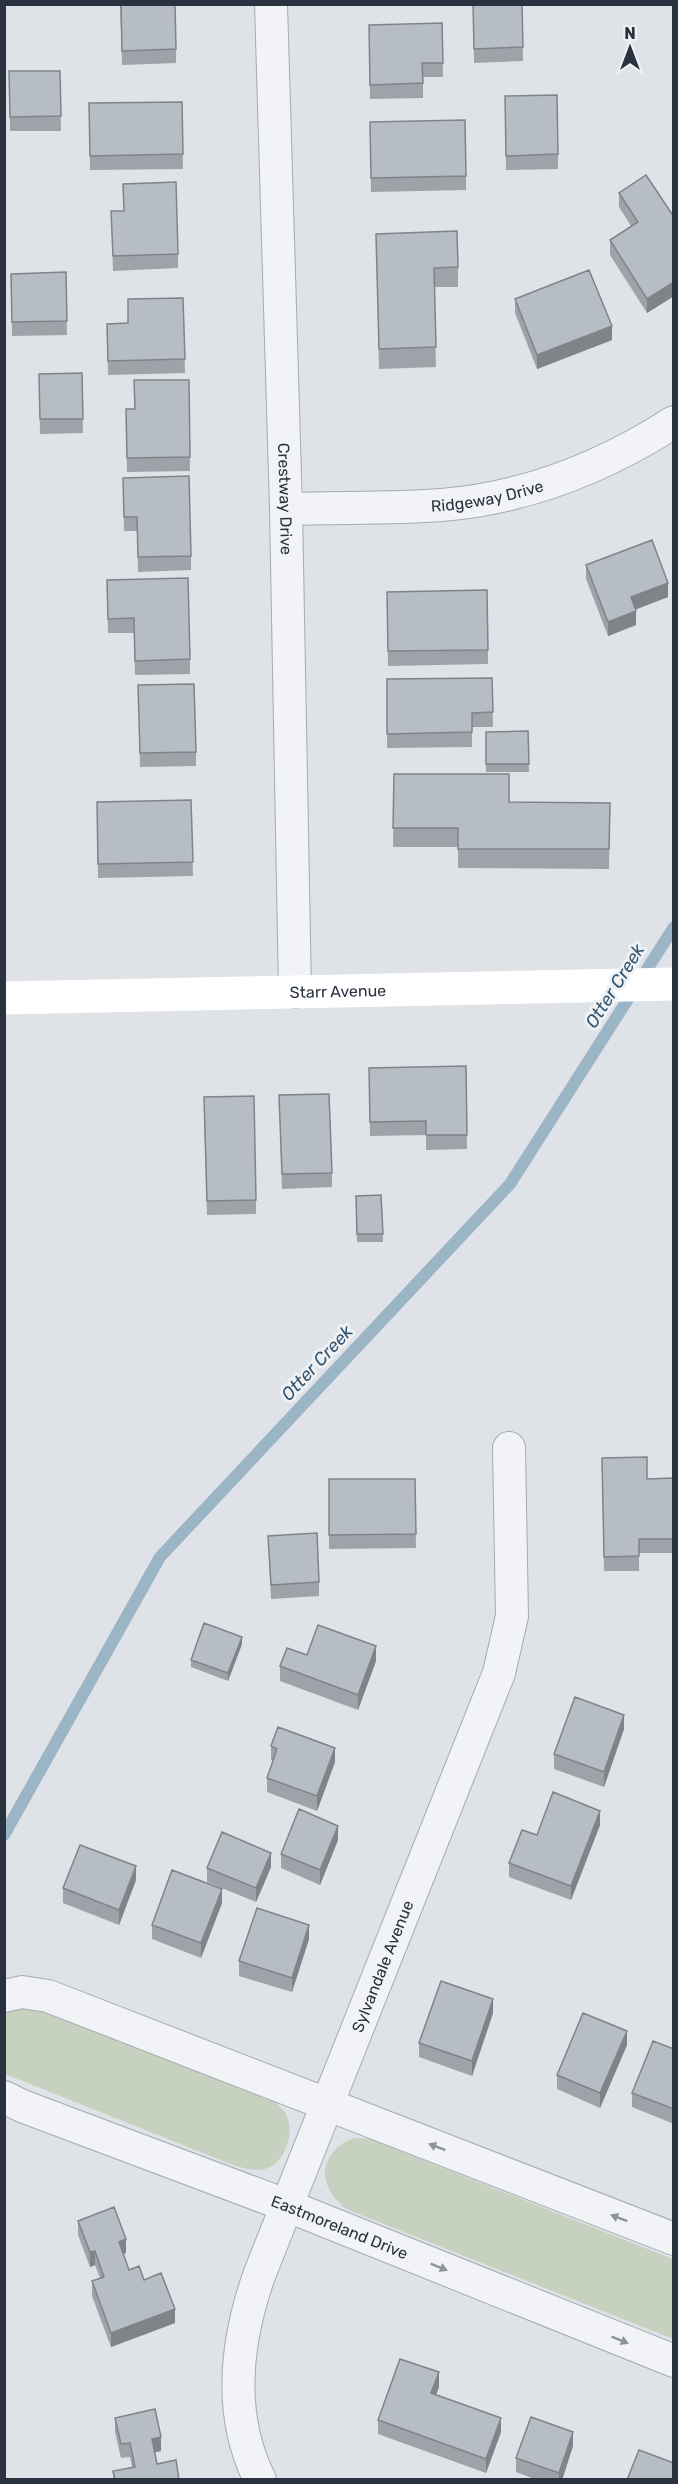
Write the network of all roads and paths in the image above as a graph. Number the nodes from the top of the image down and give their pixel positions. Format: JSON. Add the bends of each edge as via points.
{"nodes":[{"id":1,"x":271,"y":4,"type":"edge"},
{"id":2,"x":674,"y":422,"type":"edge"},
{"id":3,"x":286,"y":509,"type":"junction"},
{"id":4,"x":674,"y":984,"type":"edge"},
{"id":5,"x":295,"y":992,"type":"junction"},
{"id":6,"x":4,"y":998,"type":"edge"},
{"id":7,"x":509,"y":1448,"type":"dead end"},
{"id":8,"x":4,"y":1996,"type":"edge"},
{"id":9,"x":4,"y":2097,"type":"edge"},
{"id":10,"x":327,"y":2104,"type":"junction"},
{"id":11,"x":288,"y":2206,"type":"junction"},
{"id":12,"x":674,"y":2239,"type":"edge"},
{"id":13,"x":674,"y":2361,"type":"edge"},
{"id":14,"x":260,"y":2480,"type":"edge"}],
"edges":[{"from":1,"to":3,"type":"street","name":"Crestway Drive"},
{"from":2,"to":3,"type":"street","name":"Ridgeway Drive","via":[[607,461],[500,496],[443,505]]},
{"from":3,"to":5,"type":"street","name":"Crestway Drive"},
{"from":4,"to":5,"type":"main road","name":"Starr Avenue"},
{"from":5,"to":6,"type":"main road","name":"Starr Avenue"},
{"from":7,"to":10,"type":"street","name":"Sylvandale Avenue","via":[[513,1590],[507,1644],[495,1683]]},
{"from":8,"to":10,"type":"street","via":[[22,1992],[48,1996]]},
{"from":9,"to":11,"type":"street","name":"Eastmoreland Drive"},
{"from":10,"to":11,"type":"street","name":"Sylvandale Avenue"},
{"from":12,"to":10,"type":"street","one_way":true},
{"from":11,"to":13,"type":"street","name":"Eastmoreland Drive","one_way":true},
{"from":11,"to":14,"type":"street","name":"Sylvandale Avenue","via":[[252,2295],[239,2355],[240,2412]]}]}
